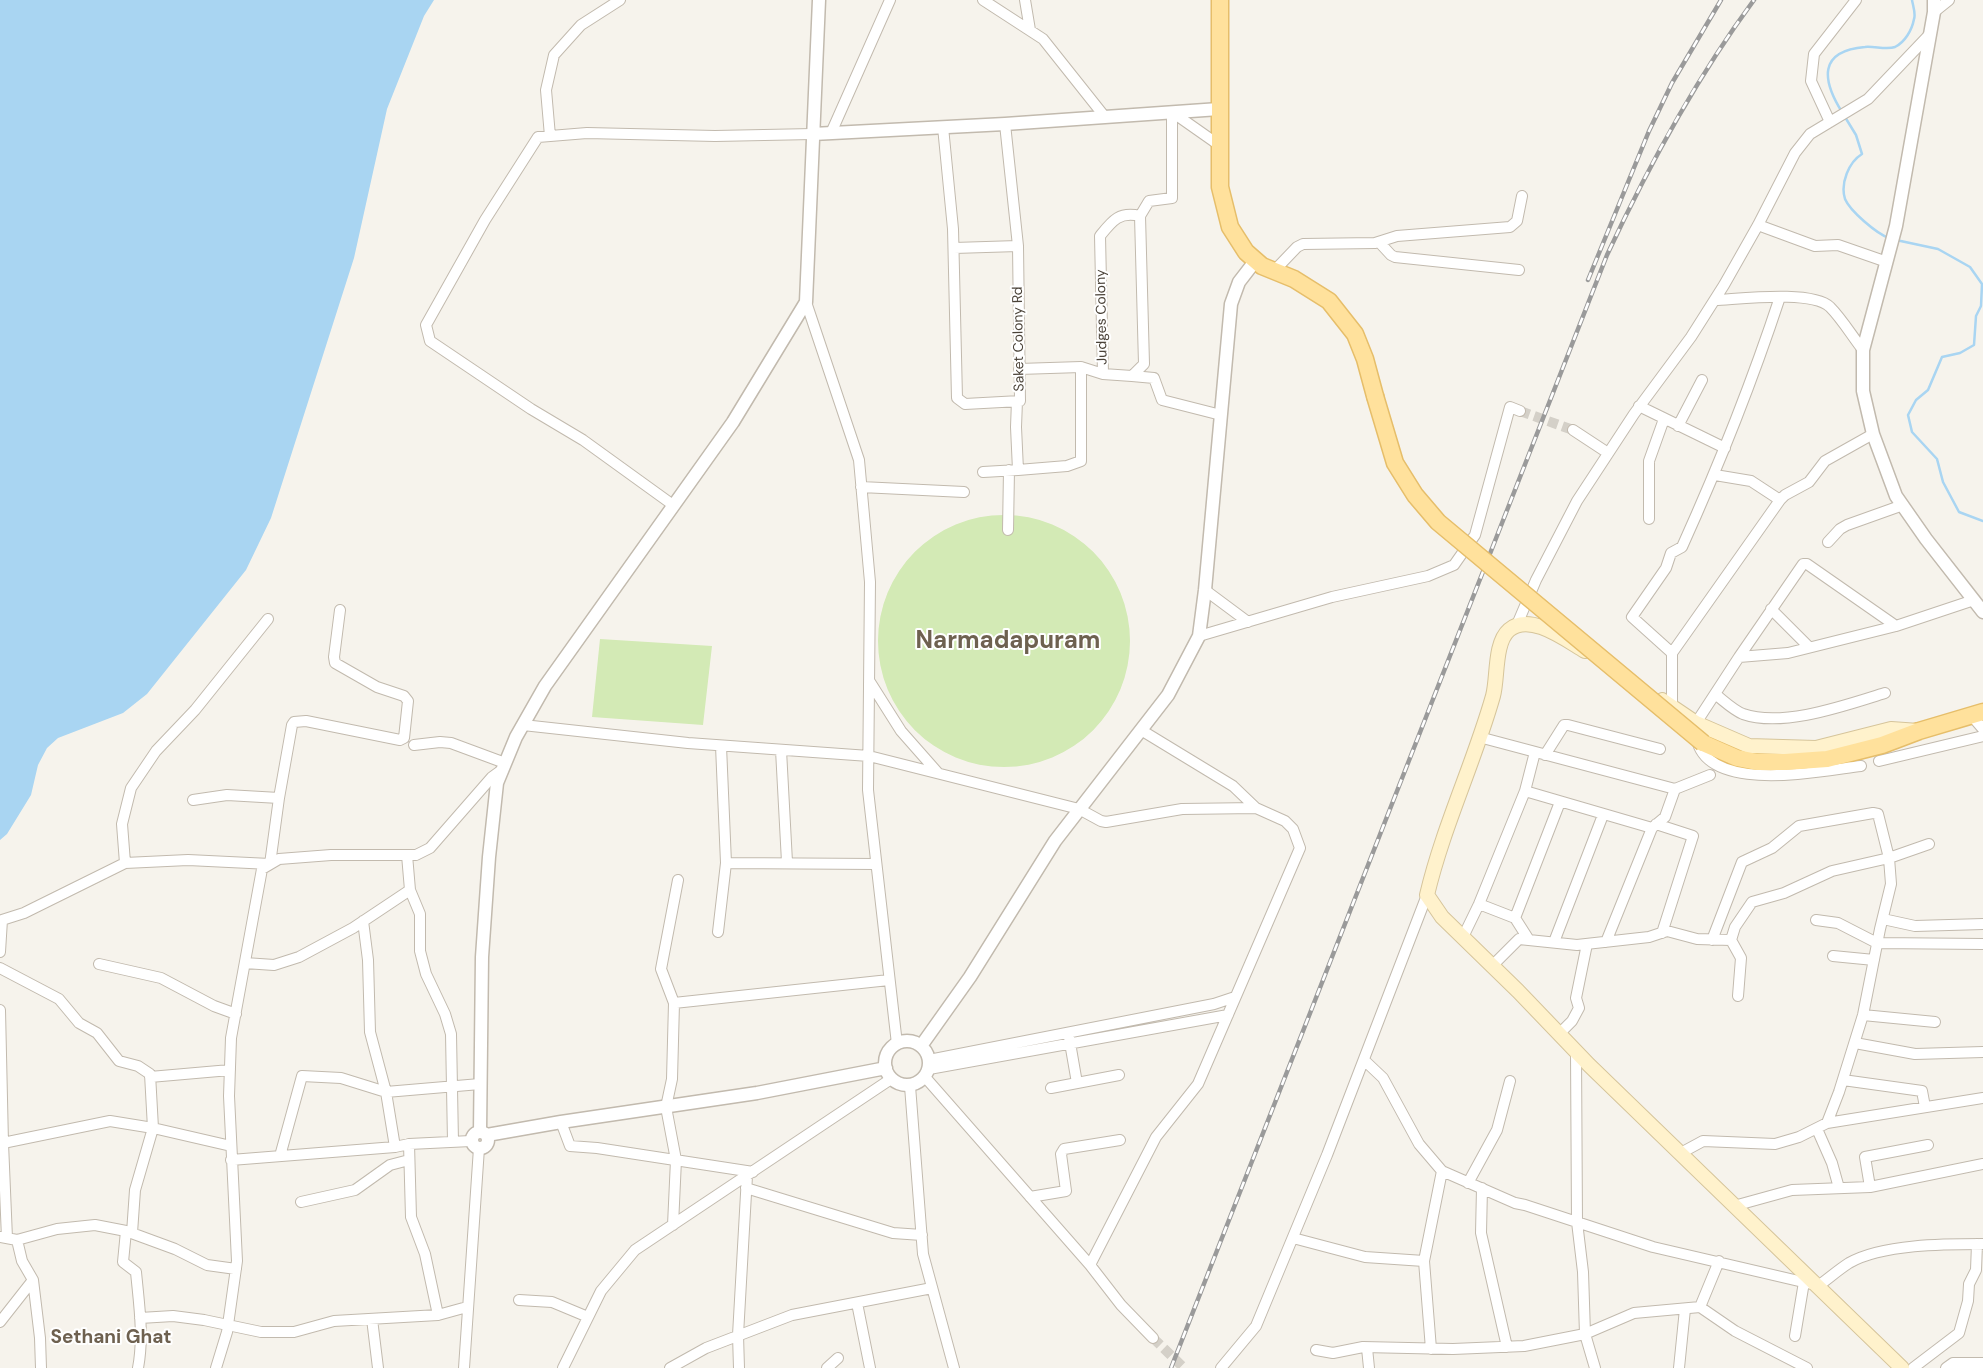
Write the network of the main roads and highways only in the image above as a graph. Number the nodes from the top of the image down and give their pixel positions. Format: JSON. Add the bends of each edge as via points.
{"nodes":[{"id":1,"x":1220,"y":0,"type":"edge"},
{"id":2,"x":1977,"y":714,"type":"edge"},
{"id":3,"x":1919,"y":730,"type":"junction"},
{"id":4,"x":1902,"y":1368,"type":"edge"}],
"edges":[{"from":1,"to":3,"type":"main road","bridge":true,"via":[[1220,187],[1230,228],[1246,252],[1262,266],[1294,279],[1329,300],[1355,334],[1395,463],[1415,495],[1438,522],[1703,743],[1737,758],[1758,762],[1827,759],[1882,745]]},
{"from":2,"to":3,"type":"main road"},
{"from":3,"to":4,"type":"main road","via":[[1891,729],[1816,748],[1749,746],[1696,723],[1638,681],[1542,627],[1525,624],[1509,629],[1500,642],[1493,694],[1435,859],[1427,895],[1442,918],[1576,1052]]}]}
